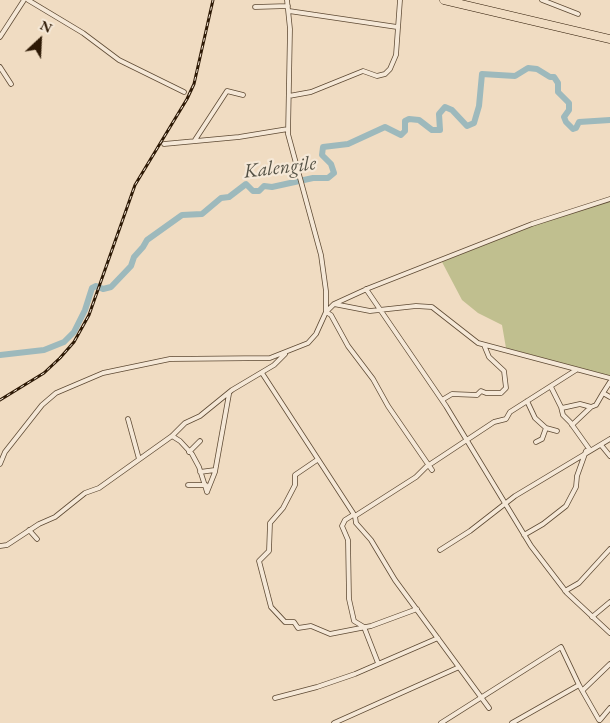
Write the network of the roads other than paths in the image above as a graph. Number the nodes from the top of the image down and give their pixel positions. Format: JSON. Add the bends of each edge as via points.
{"nodes":[{"id":1,"x":24,"y":0,"type":"edge"},
{"id":2,"x":28,"y":0,"type":"edge"},
{"id":3,"x":287,"y":0,"type":"edge"},
{"id":4,"x":400,"y":0,"type":"edge"},
{"id":5,"x":444,"y":0,"type":"edge"},
{"id":6,"x":542,"y":0,"type":"edge"},
{"id":7,"x":254,"y":7,"type":"dead end"},
{"id":8,"x":288,"y":9,"type":"junction"},
{"id":9,"x":578,"y":14,"type":"dead end"},
{"id":10,"x":397,"y":27,"type":"junction"},
{"id":11,"x":0,"y":37,"type":"edge"},
{"id":12,"x":610,"y":39,"type":"edge"},
{"id":13,"x":0,"y":67,"type":"edge"},
{"id":14,"x":11,"y":84,"type":"dead end"},
{"id":15,"x":184,"y":92,"type":"dead end"},
{"id":16,"x":243,"y":95,"type":"dead end"},
{"id":17,"x":289,"y":96,"type":"junction"},
{"id":18,"x":288,"y":129,"type":"junction"},
{"id":19,"x":195,"y":140,"type":"junction"},
{"id":20,"x":164,"y":144,"type":"dead end"},
{"id":21,"x":610,"y":199,"type":"edge"},
{"id":22,"x":366,"y":289,"type":"junction"},
{"id":23,"x":334,"y":304,"type":"junction"},
{"id":24,"x":381,"y":310,"type":"junction"},
{"id":25,"x":326,"y":312,"type":"junction"},
{"id":26,"x":484,"y":345,"type":"junction"},
{"id":27,"x":284,"y":354,"type":"junction"},
{"id":28,"x":576,"y":370,"type":"junction"},
{"id":29,"x":262,"y":373,"type":"junction"},
{"id":30,"x":610,"y":380,"type":"edge"},
{"id":31,"x":551,"y":387,"type":"junction"},
{"id":32,"x":603,"y":393,"type":"junction"},
{"id":33,"x":229,"y":394,"type":"junction"},
{"id":34,"x":610,"y":396,"type":"edge"},
{"id":35,"x":442,"y":400,"type":"junction"},
{"id":36,"x":527,"y":402,"type":"junction"},
{"id":37,"x":591,"y":407,"type":"junction"},
{"id":38,"x":562,"y":408,"type":"junction"},
{"id":39,"x":128,"y":419,"type":"dead end"},
{"id":40,"x":572,"y":425,"type":"junction"},
{"id":41,"x":546,"y":428,"type":"junction"},
{"id":42,"x":557,"y":431,"type":"dead end"},
{"id":43,"x":132,"y":436,"type":"junction"},
{"id":44,"x":172,"y":436,"type":"junction"},
{"id":45,"x":125,"y":438,"type":"dead end"},
{"id":46,"x":610,"y":439,"type":"edge"},
{"id":47,"x":467,"y":440,"type":"junction"},
{"id":48,"x":200,"y":441,"type":"dead end"},
{"id":49,"x":536,"y":442,"type":"dead end"},
{"id":50,"x":601,"y":445,"type":"junction"},
{"id":51,"x":588,"y":451,"type":"junction"},
{"id":52,"x":189,"y":452,"type":"junction"},
{"id":53,"x":610,"y":456,"type":"edge"},
{"id":54,"x":139,"y":459,"type":"junction"},
{"id":55,"x":317,"y":460,"type":"junction"},
{"id":56,"x":0,"y":464,"type":"edge"},
{"id":57,"x":429,"y":465,"type":"junction"},
{"id":58,"x":199,"y":468,"type":"junction"},
{"id":59,"x":215,"y":470,"type":"junction"},
{"id":60,"x":432,"y":470,"type":"dead end"},
{"id":61,"x":188,"y":485,"type":"dead end"},
{"id":62,"x":208,"y":485,"type":"junction"},
{"id":63,"x":506,"y":504,"type":"junction"},
{"id":64,"x":354,"y":516,"type":"junction"},
{"id":65,"x":29,"y":530,"type":"junction"},
{"id":66,"x":524,"y":535,"type":"junction"},
{"id":67,"x":37,"y":539,"type":"dead end"},
{"id":68,"x":0,"y":546,"type":"edge"},
{"id":69,"x":610,"y":549,"type":"edge"},
{"id":70,"x":440,"y":550,"type":"dead end"},
{"id":71,"x":565,"y":591,"type":"junction"},
{"id":72,"x":610,"y":602,"type":"edge"},
{"id":73,"x":417,"y":609,"type":"junction"},
{"id":74,"x":592,"y":617,"type":"junction"},
{"id":75,"x":364,"y":627,"type":"junction"},
{"id":76,"x":610,"y":633,"type":"edge"},
{"id":77,"x":438,"y":638,"type":"junction"},
{"id":78,"x":378,"y":663,"type":"junction"},
{"id":79,"x":610,"y":664,"type":"edge"},
{"id":80,"x":458,"y":668,"type":"junction"},
{"id":81,"x":579,"y":685,"type":"junction"},
{"id":82,"x":583,"y":690,"type":"junction"},
{"id":83,"x":276,"y":698,"type":"dead end"},
{"id":84,"x":481,"y":698,"type":"junction"},
{"id":85,"x":489,"y":708,"type":"dead end"},
{"id":86,"x":610,"y":708,"type":"edge"},
{"id":87,"x":334,"y":723,"type":"edge"},
{"id":88,"x":441,"y":723,"type":"edge"},
{"id":89,"x":512,"y":723,"type":"edge"}],
"edges":[{"from":1,"to":11,"type":"street"},
{"from":2,"to":15,"type":"street","via":[[83,33],[119,60]]},
{"from":3,"to":8,"type":"street"},
{"from":4,"to":10,"type":"street"},
{"from":5,"to":12,"type":"highway"},
{"from":6,"to":9,"type":"street"},
{"from":7,"to":8,"type":"street"},
{"from":8,"to":10,"type":"street"},
{"from":8,"to":17,"type":"street"},
{"from":10,"to":17,"type":"street","via":[[396,55],[385,74],[377,76],[364,71],[311,92]]},
{"from":13,"to":14,"type":"street"},
{"from":16,"to":19,"type":"street","via":[[227,92]]},
{"from":17,"to":18,"type":"street"},
{"from":18,"to":19,"type":"street"},
{"from":18,"to":25,"type":"street","via":[[321,255]]},
{"from":19,"to":20,"type":"street"},
{"from":21,"to":22,"type":"street","via":[[532,224]]},
{"from":22,"to":23,"type":"street"},
{"from":22,"to":24,"type":"street"},
{"from":23,"to":24,"type":"street","via":[[352,309]]},
{"from":23,"to":25,"type":"street"},
{"from":24,"to":26,"type":"street","via":[[432,307]]},
{"from":24,"to":35,"type":"street"},
{"from":25,"to":27,"type":"street","via":[[308,343]]},
{"from":25,"to":57,"type":"street"},
{"from":26,"to":28,"type":"street"},
{"from":26,"to":35,"type":"street","via":[[489,357],[504,371],[506,388],[501,393],[452,394]]},
{"from":27,"to":29,"type":"street"},
{"from":27,"to":56,"type":"street","via":[[270,358],[161,359],[103,373],[56,393],[42,405],[5,452]]},
{"from":28,"to":30,"type":"street"},
{"from":28,"to":31,"type":"street"},
{"from":29,"to":33,"type":"street"},
{"from":29,"to":55,"type":"street"},
{"from":30,"to":32,"type":"street"},
{"from":31,"to":36,"type":"street"},
{"from":31,"to":38,"type":"street"},
{"from":32,"to":34,"type":"street"},
{"from":32,"to":37,"type":"street"},
{"from":33,"to":44,"type":"street","via":[[185,423]]},
{"from":33,"to":59,"type":"street"},
{"from":35,"to":47,"type":"street"},
{"from":36,"to":41,"type":"street","via":[[535,418]]},
{"from":36,"to":47,"type":"street","via":[[510,412],[506,419],[494,422]]},
{"from":37,"to":38,"type":"street","via":[[580,404]]},
{"from":37,"to":40,"type":"street"},
{"from":38,"to":40,"type":"street","via":[[563,415]]},
{"from":39,"to":43,"type":"street"},
{"from":40,"to":51,"type":"street"},
{"from":41,"to":42,"type":"street"},
{"from":41,"to":49,"type":"street","via":[[542,439]]},
{"from":43,"to":45,"type":"street"},
{"from":43,"to":54,"type":"street"},
{"from":44,"to":52,"type":"street"},
{"from":44,"to":54,"type":"street"},
{"from":46,"to":50,"type":"street"},
{"from":47,"to":57,"type":"street"},
{"from":47,"to":63,"type":"street"},
{"from":48,"to":52,"type":"street"},
{"from":50,"to":51,"type":"street"},
{"from":50,"to":53,"type":"street"},
{"from":51,"to":63,"type":"street"},
{"from":51,"to":66,"type":"street","via":[[566,506]]},
{"from":52,"to":58,"type":"street"},
{"from":54,"to":65,"type":"street","via":[[99,488],[85,493],[55,517]]},
{"from":55,"to":64,"type":"street"},
{"from":55,"to":75,"type":"street","via":[[296,473],[295,484],[283,508],[270,523],[269,551],[260,561],[269,604],[285,622],[294,622],[300,629],[311,626],[330,634]]},
{"from":57,"to":60,"type":"street"},
{"from":57,"to":64,"type":"street","via":[[416,477]]},
{"from":58,"to":59,"type":"street","via":[[200,473]]},
{"from":58,"to":62,"type":"street"},
{"from":59,"to":62,"type":"street"},
{"from":61,"to":62,"type":"street"},
{"from":63,"to":66,"type":"street"},
{"from":63,"to":70,"type":"street"},
{"from":64,"to":73,"type":"street"},
{"from":64,"to":75,"type":"street","via":[[345,520],[342,526],[348,540],[349,599],[354,621]]},
{"from":65,"to":67,"type":"street"},
{"from":65,"to":68,"type":"street","via":[[8,545]]},
{"from":66,"to":71,"type":"street"},
{"from":69,"to":71,"type":"street","via":[[579,583]]},
{"from":71,"to":74,"type":"street"},
{"from":72,"to":74,"type":"street"},
{"from":73,"to":75,"type":"street"},
{"from":73,"to":77,"type":"street"},
{"from":74,"to":76,"type":"street"},
{"from":75,"to":78,"type":"street"},
{"from":77,"to":78,"type":"street"},
{"from":77,"to":80,"type":"street"},
{"from":78,"to":83,"type":"street","via":[[318,688]]},
{"from":79,"to":82,"type":"street"},
{"from":80,"to":84,"type":"street"},
{"from":80,"to":87,"type":"street"},
{"from":81,"to":82,"type":"street"},
{"from":81,"to":84,"type":"street","via":[[561,647]]},
{"from":81,"to":89,"type":"street"},
{"from":82,"to":86,"type":"street","via":[[599,720]]},
{"from":84,"to":85,"type":"street"},
{"from":84,"to":88,"type":"street"}]}
